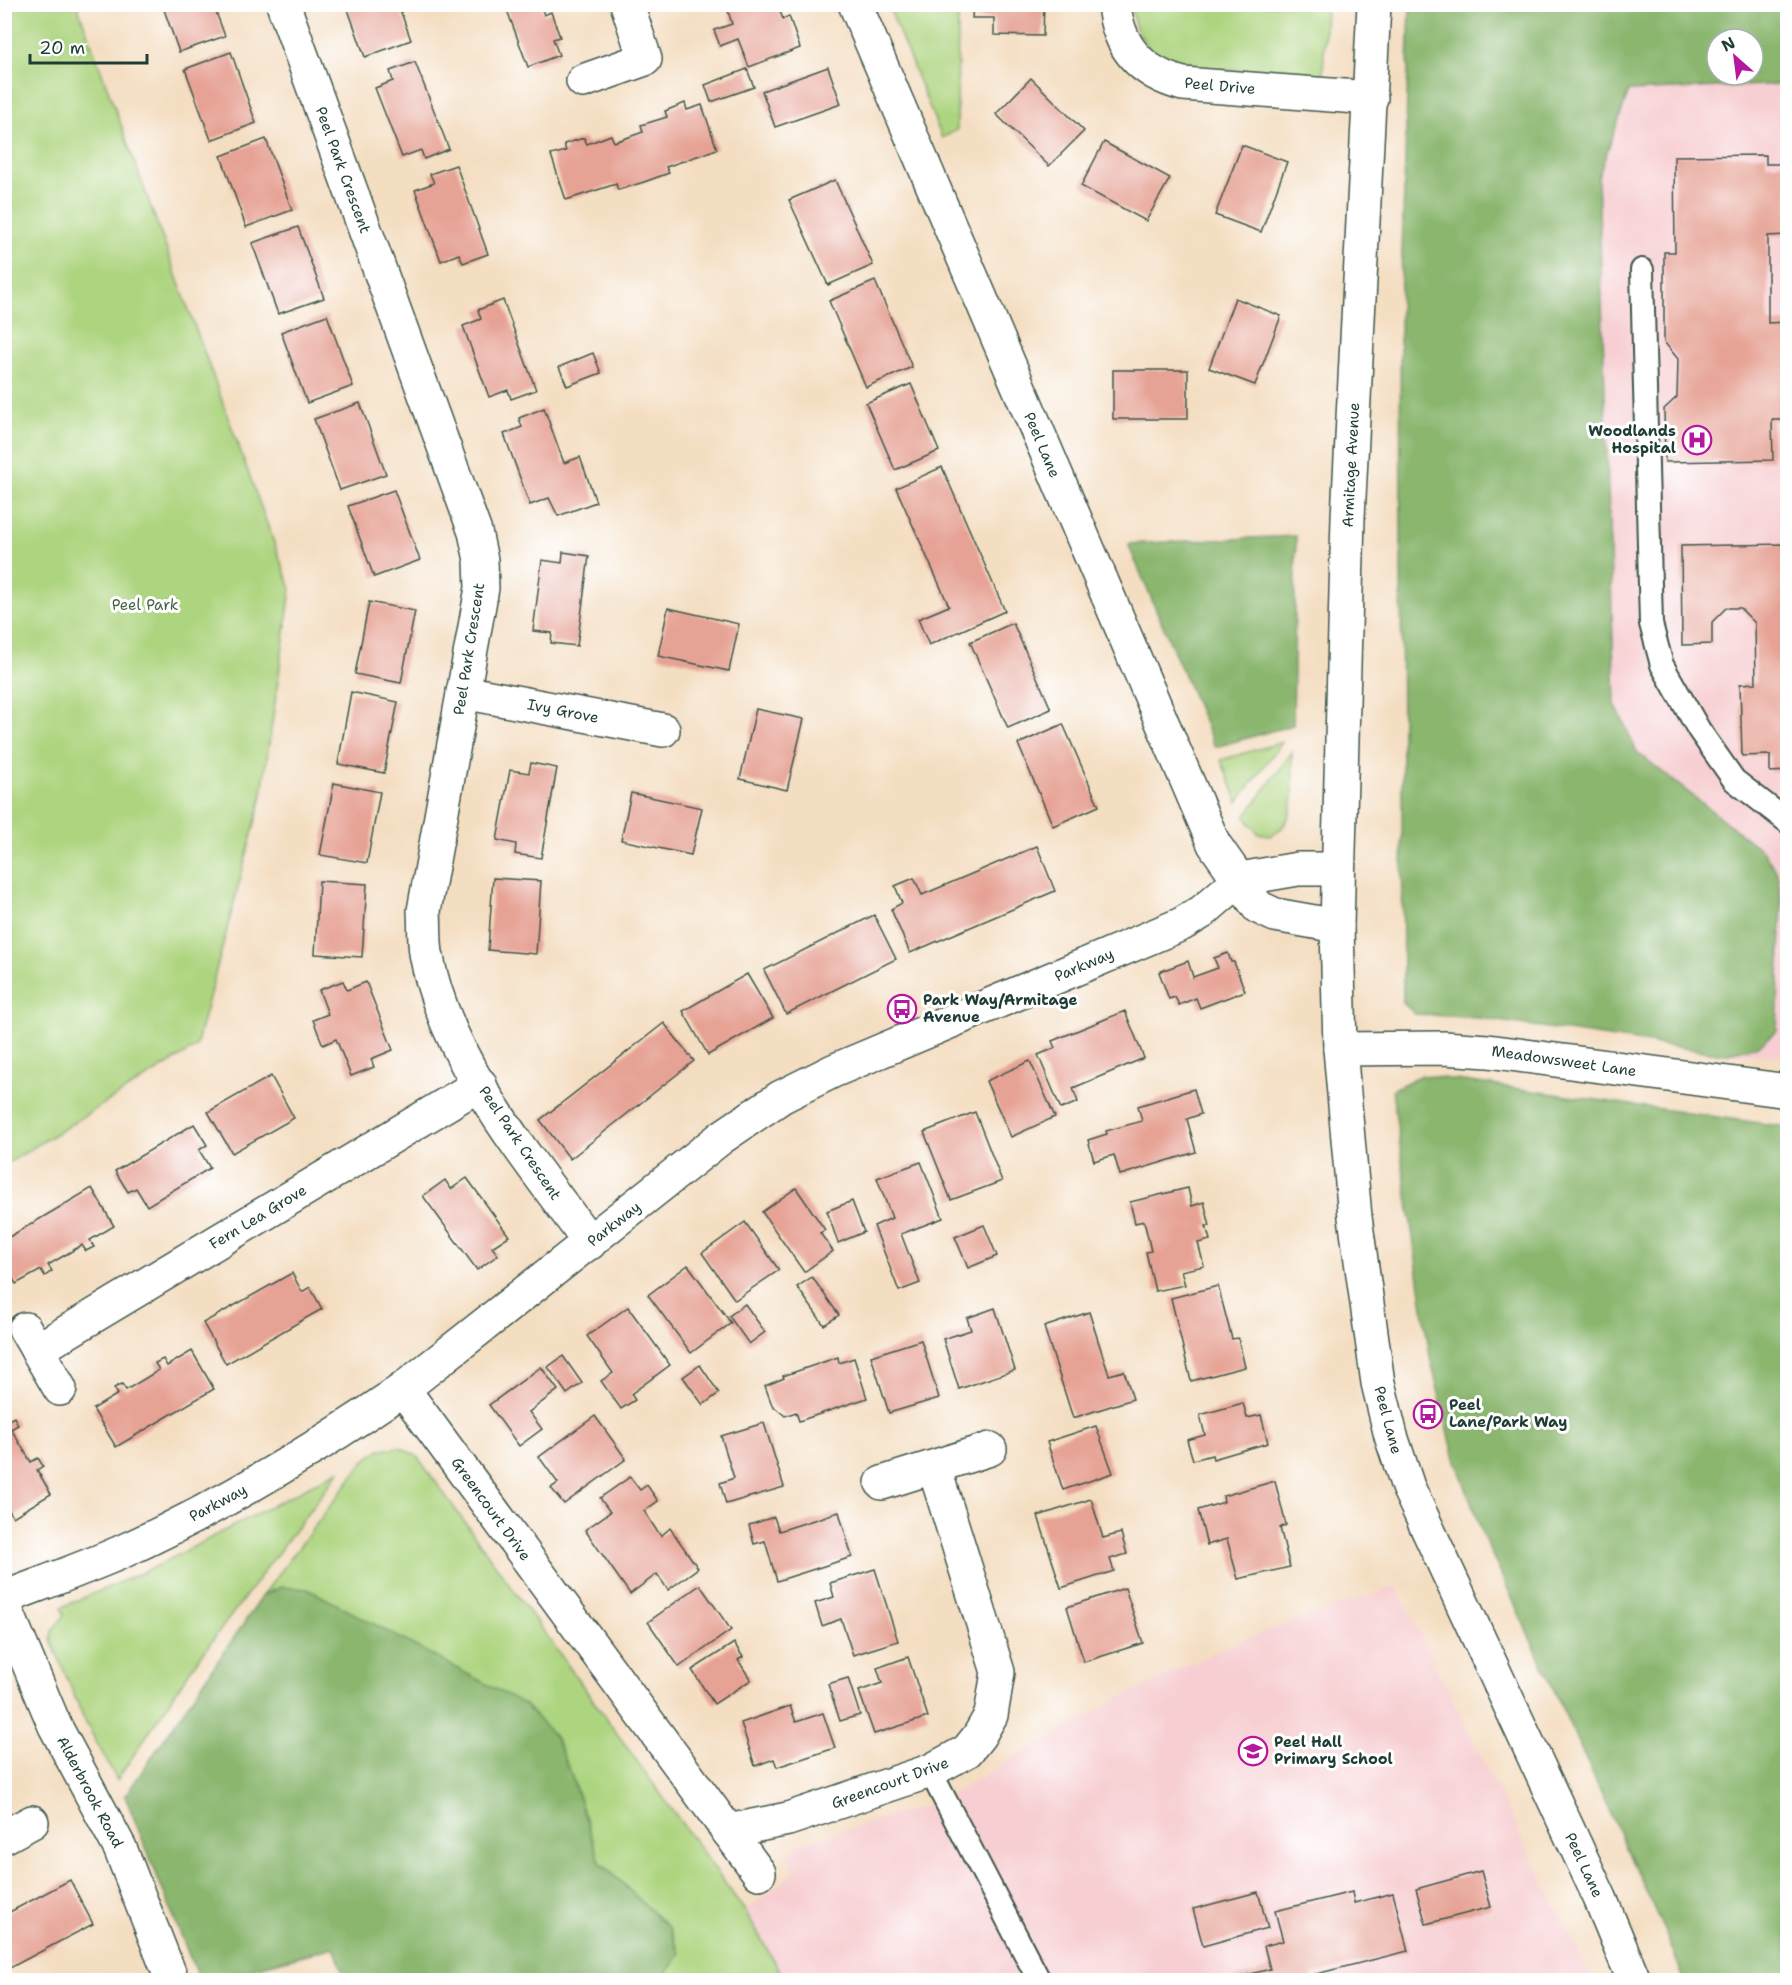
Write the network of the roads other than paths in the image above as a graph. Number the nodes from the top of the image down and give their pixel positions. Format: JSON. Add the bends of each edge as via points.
{"nodes":[{"id":1,"x":283,"y":4,"type":"edge"},
{"id":2,"x":627,"y":4,"type":"edge"},
{"id":3,"x":855,"y":4,"type":"edge"},
{"id":4,"x":1114,"y":4,"type":"edge"},
{"id":5,"x":1374,"y":4,"type":"edge"},
{"id":6,"x":583,"y":81,"type":"dead end"},
{"id":7,"x":1371,"y":98,"type":"junction"},
{"id":8,"x":1642,"y":270,"type":"dead end"},
{"id":9,"x":463,"y":692,"type":"junction"},
{"id":10,"x":663,"y":730,"type":"dead end"},
{"id":11,"x":1788,"y":822,"type":"edge"},
{"id":12,"x":1338,"y":869,"type":"junction"},
{"id":13,"x":1240,"y":879,"type":"junction"},
{"id":14,"x":1337,"y":926,"type":"junction"},
{"id":15,"x":1340,"y":1049,"type":"junction"},
{"id":16,"x":480,"y":1084,"type":"junction"},
{"id":17,"x":1788,"y":1091,"type":"edge"},
{"id":18,"x":590,"y":1243,"type":"junction"},
{"id":19,"x":60,"y":1389,"type":"dead end"},
{"id":20,"x":403,"y":1389,"type":"junction"},
{"id":21,"x":990,"y":1449,"type":"dead end"},
{"id":22,"x":934,"y":1467,"type":"junction"},
{"id":23,"x":882,"y":1483,"type":"dead end"},
{"id":24,"x":4,"y":1598,"type":"edge"},
{"id":25,"x":4,"y":1605,"type":"edge"},
{"id":26,"x":930,"y":1771,"type":"junction"},
{"id":27,"x":728,"y":1831,"type":"junction"},
{"id":28,"x":759,"y":1874,"type":"dead end"},
{"id":29,"x":172,"y":1980,"type":"edge"},
{"id":30,"x":1039,"y":1980,"type":"edge"},
{"id":31,"x":1634,"y":1980,"type":"edge"}],
"edges":[{"from":1,"to":9,"type":"street","name":"Peel Park Crescent","via":[[475,532],[482,588]]},
{"from":2,"to":6,"type":"street","via":[[645,59]]},
{"from":3,"to":13,"type":"street","name":"Peel Lane","via":[[1203,821],[1214,844]]},
{"from":4,"to":7,"type":"street","name":"Peel Drive","via":[[1126,44],[1142,66],[1161,78],[1183,84]]},
{"from":5,"to":7,"type":"street","name":"Armitage Avenue"},
{"from":7,"to":12,"type":"street","name":"Armitage Avenue","via":[[1348,517]]},
{"from":8,"to":11,"type":"lane","via":[[1651,624],[1662,665],[1734,780]]},
{"from":9,"to":10,"type":"street","name":"Ivy Grove"},
{"from":9,"to":16,"type":"street","name":"Peel Park Crescent","via":[[430,875],[426,952],[452,1033]]},
{"from":12,"to":13,"type":"street","via":[[1298,869]]},
{"from":12,"to":14,"type":"street","name":"Armitage Avenue"},
{"from":13,"to":14,"type":"street","name":"Peel Lane","via":[[1258,907],[1275,915]]},
{"from":13,"to":18,"type":"street","name":"Parkway","via":[[1182,924],[833,1071],[781,1097],[723,1137]]},
{"from":14,"to":15,"type":"street","name":"Peel Lane"},
{"from":15,"to":17,"type":"street","name":"Meadowsweet Lane","via":[[1488,1051]]},
{"from":15,"to":31,"type":"street","name":"Peel Lane","via":[[1363,1287],[1391,1436],[1408,1487],[1439,1557],[1600,1898]]},
{"from":16,"to":18,"type":"street","name":"Peel Park Crescent","via":[[504,1125]]},
{"from":16,"to":19,"type":"street","name":"Fern Lea Grove","via":[[31,1340]]},
{"from":18,"to":20,"type":"street","name":"Parkway"},
{"from":20,"to":24,"type":"street","name":"Parkway","via":[[289,1464],[209,1509],[118,1553]]},
{"from":20,"to":27,"type":"street","name":"Greencourt Drive"},
{"from":21,"to":22,"type":"street"},
{"from":22,"to":23,"type":"street"},
{"from":22,"to":26,"type":"street","name":"Greencourt Drive","via":[[998,1672],[990,1715],[979,1736],[967,1751]]},
{"from":25,"to":29,"type":"street","name":"Alderbrook Road","via":[[55,1726],[120,1848]]},
{"from":26,"to":27,"type":"street","name":"Greencourt Drive","via":[[788,1819]]},
{"from":26,"to":30,"type":"lane"},
{"from":27,"to":28,"type":"street","name":"Greencourt Drive"}]}
